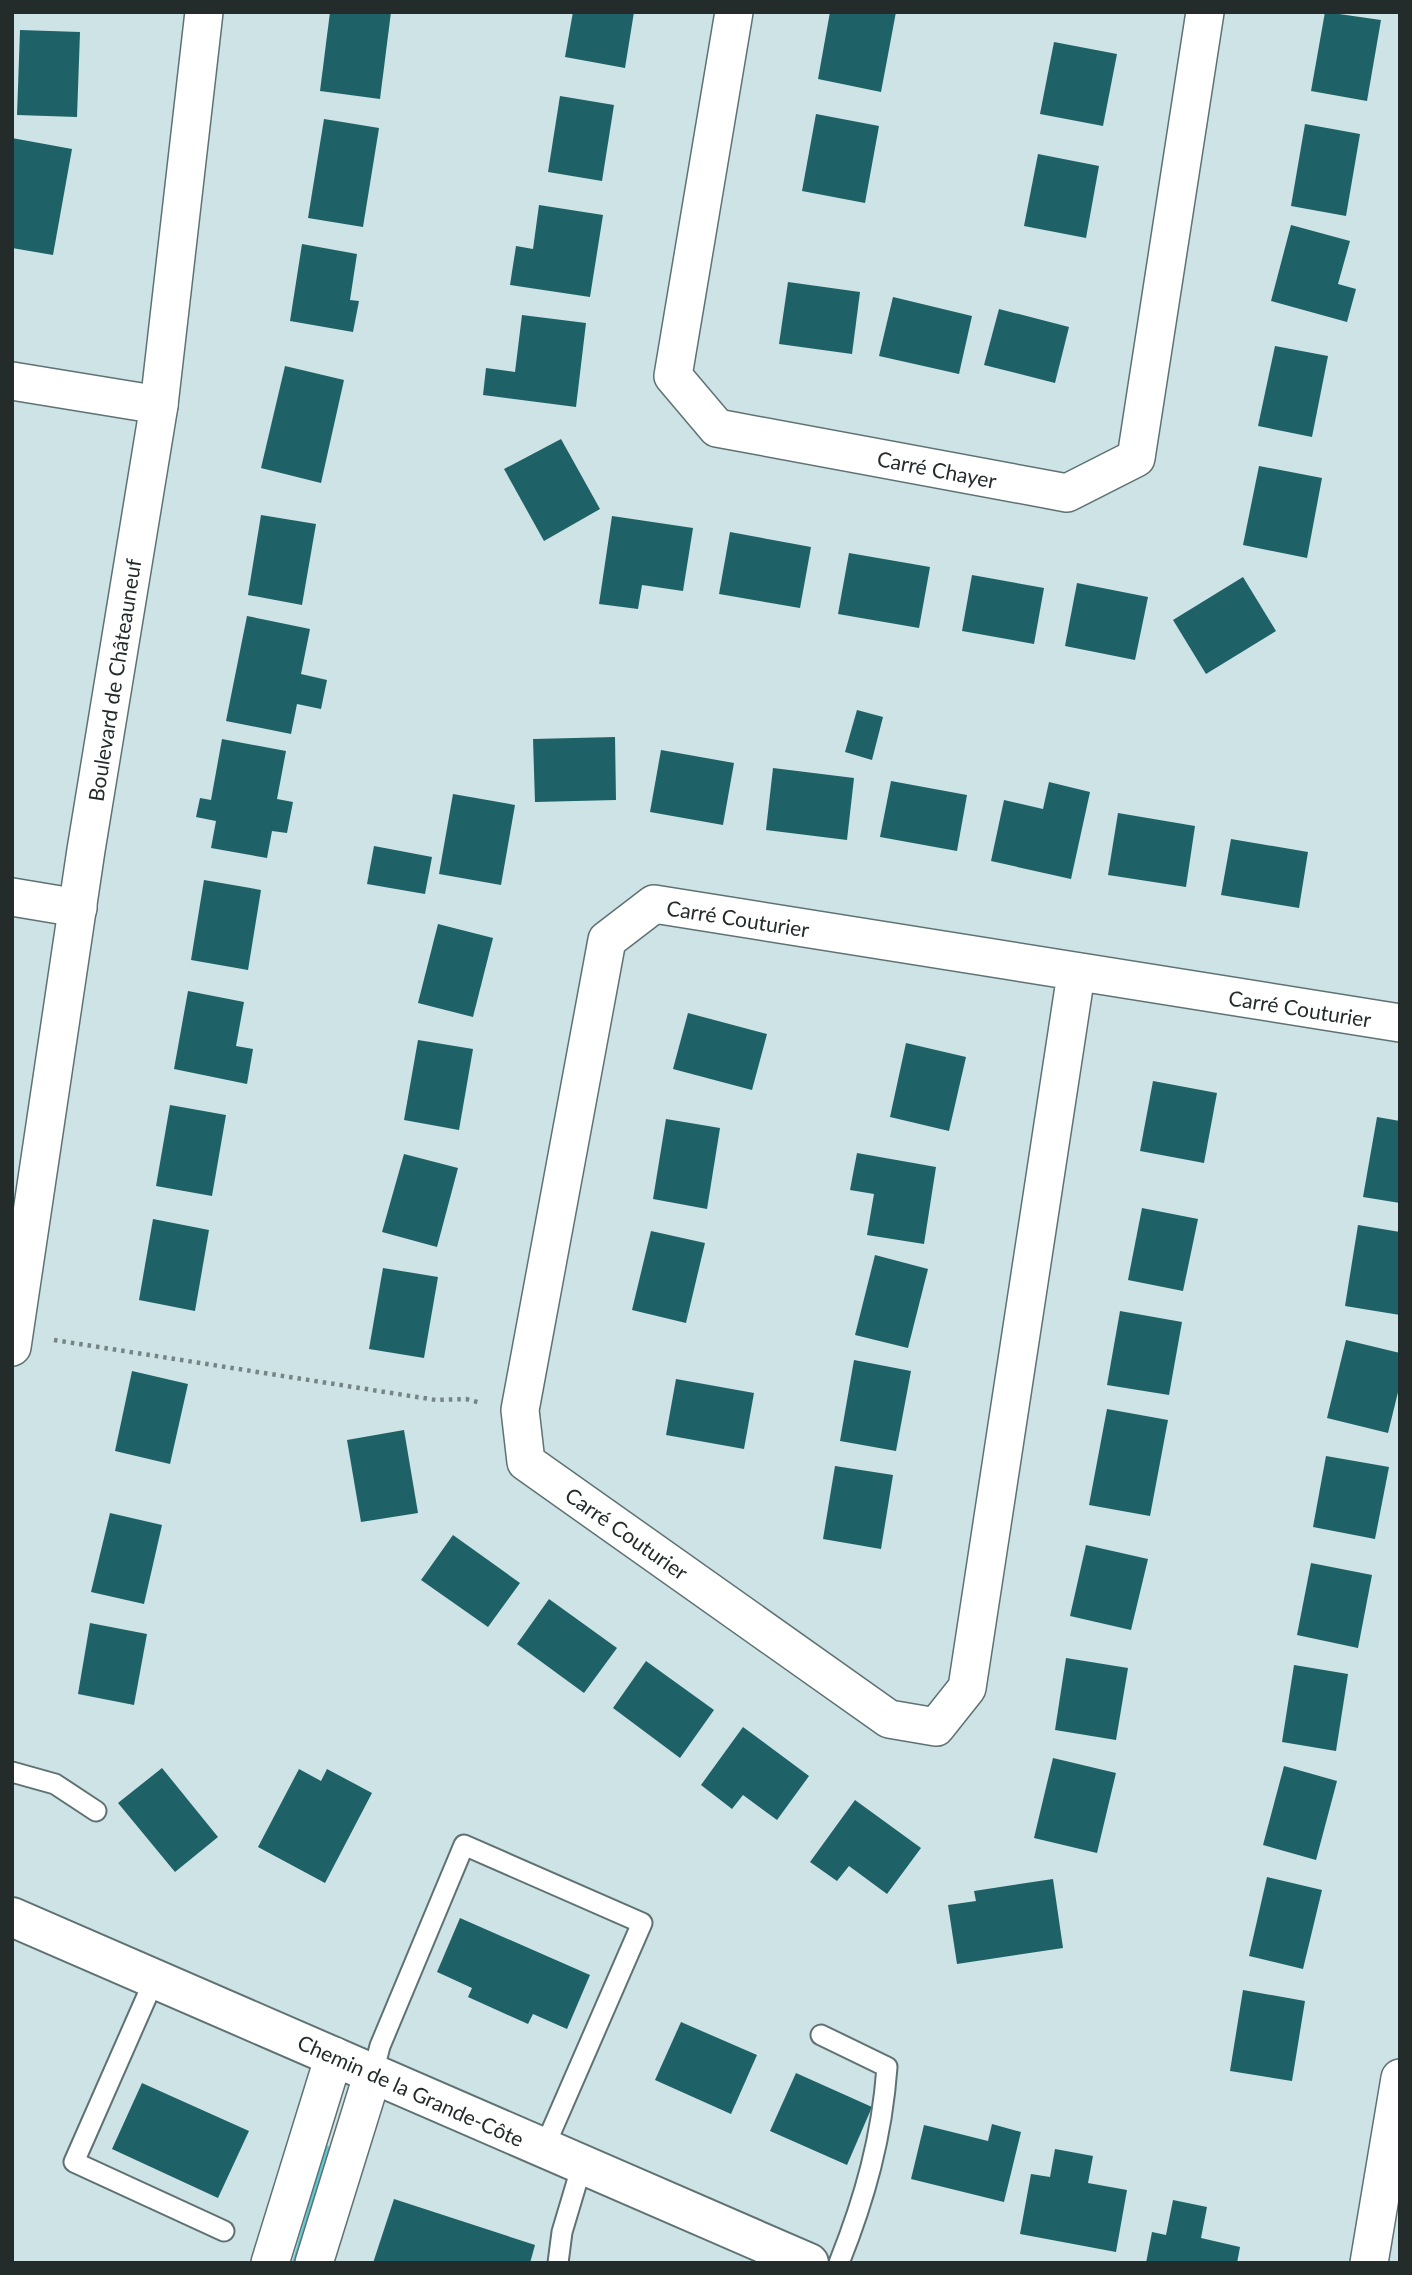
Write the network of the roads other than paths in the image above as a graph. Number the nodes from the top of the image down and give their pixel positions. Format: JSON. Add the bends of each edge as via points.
{"nodes":[{"id":1,"x":204,"y":12,"type":"edge"},
{"id":2,"x":734,"y":12,"type":"edge"},
{"id":3,"x":1205,"y":12,"type":"edge"},
{"id":4,"x":12,"y":380,"type":"edge"},
{"id":5,"x":159,"y":405,"type":"junction"},
{"id":6,"x":12,"y":897,"type":"edge"},
{"id":7,"x":78,"y":908,"type":"junction"},
{"id":8,"x":1076,"y":974,"type":"junction"},
{"id":9,"x":1400,"y":1023,"type":"edge"},
{"id":10,"x":12,"y":1347,"type":"edge"},
{"id":11,"x":12,"y":1772,"type":"edge"},
{"id":12,"x":96,"y":1811,"type":"dead end"},
{"id":13,"x":12,"y":1917,"type":"edge"},
{"id":14,"x":155,"y":1978,"type":"junction"},
{"id":15,"x":821,"y":2035,"type":"dead end"},
{"id":16,"x":334,"y":2056,"type":"junction"},
{"id":17,"x":373,"y":2073,"type":"junction"},
{"id":18,"x":1400,"y":2078,"type":"edge"},
{"id":19,"x":544,"y":2148,"type":"junction"},
{"id":20,"x":582,"y":2165,"type":"junction"},
{"id":21,"x":224,"y":2231,"type":"dead end"},
{"id":22,"x":270,"y":2263,"type":"edge"},
{"id":23,"x":314,"y":2263,"type":"edge"},
{"id":24,"x":558,"y":2263,"type":"edge"},
{"id":25,"x":809,"y":2263,"type":"edge"},
{"id":26,"x":839,"y":2263,"type":"edge"},
{"id":27,"x":1369,"y":2263,"type":"edge"}],
"edges":[{"from":1,"to":5,"type":"street","name":"Boulevard de Châteauneuf"},
{"from":2,"to":3,"type":"street","name":"Carré Chayer","via":[[673,376],[717,428],[1067,494],[1136,458]]},
{"from":4,"to":5,"type":"street"},
{"from":5,"to":7,"type":"street","name":"Boulevard de Châteauneuf"},
{"from":6,"to":7,"type":"street"},
{"from":7,"to":10,"type":"street","name":"Boulevard de Châteauneuf"},
{"from":8,"to":8,"type":"street","name":"Carré Couturier","via":[[654,904],[607,940],[520,1410],[526,1462],[890,1719],[936,1727],[967,1688]]},
{"from":8,"to":9,"type":"street","name":"Carré Couturier"},
{"from":11,"to":12,"type":"lane","via":[[55,1784]]},
{"from":13,"to":14,"type":"main road","name":"Chemin de la Grande-Côte"},
{"from":14,"to":16,"type":"main road","name":"Chemin de la Grande-Côte"},
{"from":14,"to":21,"type":"lane","via":[[74,2162]]},
{"from":15,"to":26,"type":"lane","via":[[887,2067],[876,2156]]},
{"from":16,"to":17,"type":"main road","name":"Chemin de la Grande-Côte"},
{"from":16,"to":22,"type":"street"},
{"from":17,"to":19,"type":"main road","name":"Chemin de la Grande-Côte"},
{"from":17,"to":19,"type":"lane","via":[[380,2046],[464,1845],[642,1923]]},
{"from":17,"to":23,"type":"street"},
{"from":18,"to":27,"type":"street"},
{"from":19,"to":20,"type":"main road","name":"Chemin de la Grande-Côte"},
{"from":20,"to":24,"type":"lane"},
{"from":20,"to":25,"type":"main road","name":"Chemin de la Grande-Côte"}]}
